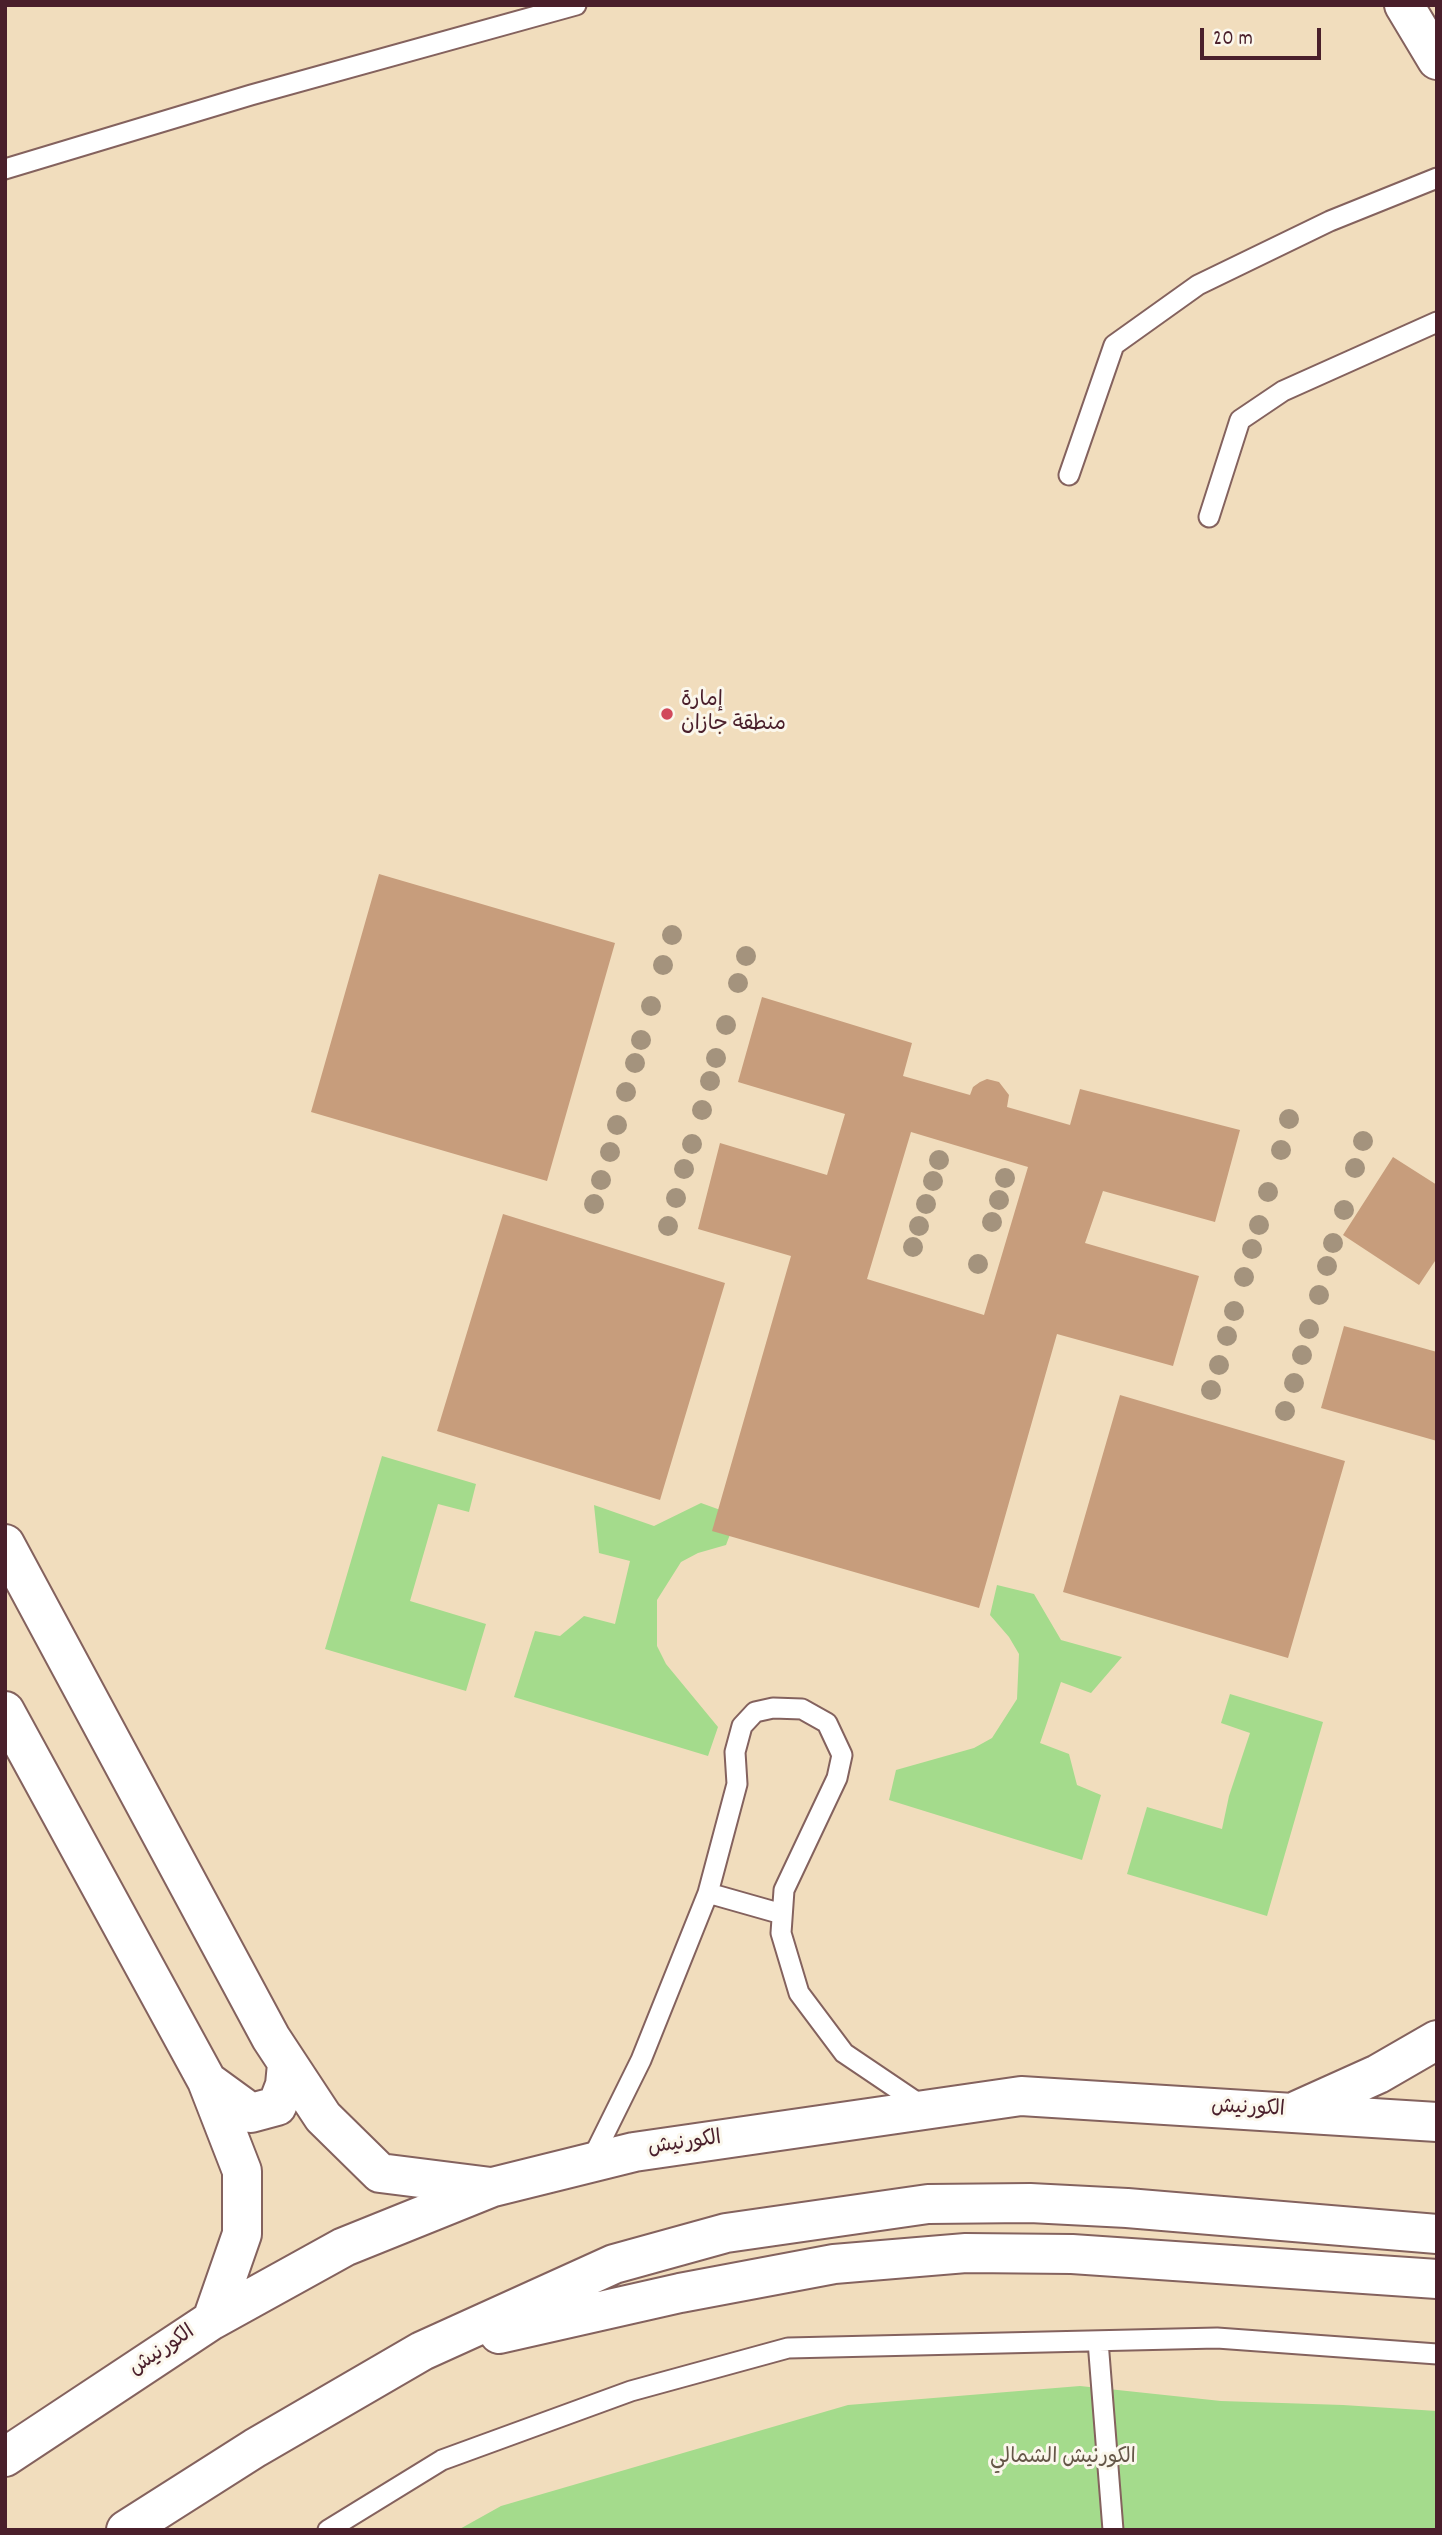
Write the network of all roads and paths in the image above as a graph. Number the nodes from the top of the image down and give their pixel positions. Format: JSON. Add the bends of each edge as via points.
{"nodes":[{"id":1,"x":576,"y":5,"type":"edge"},
{"id":2,"x":1404,"y":5,"type":"edge"},
{"id":3,"x":1437,"y":60,"type":"edge"},
{"id":4,"x":5,"y":169,"type":"edge"},
{"id":5,"x":1437,"y":178,"type":"edge"},
{"id":6,"x":1437,"y":322,"type":"edge"},
{"id":7,"x":1069,"y":475,"type":"dead end"},
{"id":8,"x":1209,"y":517,"type":"dead end"},
{"id":9,"x":5,"y":1544,"type":"edge"},
{"id":10,"x":5,"y":1711,"type":"edge"},
{"id":11,"x":708,"y":1893,"type":"junction"},
{"id":12,"x":782,"y":1914,"type":"junction"},
{"id":13,"x":1437,"y":2040,"type":"edge"},
{"id":14,"x":288,"y":2064,"type":"junction"},
{"id":15,"x":207,"y":2081,"type":"junction"},
{"id":16,"x":928,"y":2110,"type":"junction"},
{"id":17,"x":1292,"y":2112,"type":"junction"},
{"id":18,"x":1437,"y":2122,"type":"edge"},
{"id":19,"x":590,"y":2164,"type":"junction"},
{"id":20,"x":493,"y":2187,"type":"junction"},
{"id":21,"x":1437,"y":2234,"type":"edge"},
{"id":22,"x":1437,"y":2279,"type":"edge"},
{"id":23,"x":212,"y":2320,"type":"junction"},
{"id":24,"x":1098,"y":2341,"type":"junction"},
{"id":25,"x":422,"y":2351,"type":"junction"},
{"id":26,"x":1437,"y":2354,"type":"edge"},
{"id":27,"x":5,"y":2457,"type":"edge"},
{"id":28,"x":126,"y":2530,"type":"edge"},
{"id":29,"x":328,"y":2530,"type":"edge"},
{"id":30,"x":1113,"y":2530,"type":"edge"}],
"edges":[{"from":1,"to":4,"type":"lane"},
{"from":2,"to":3,"type":"main road"},
{"from":5,"to":7,"type":"lane","via":[[1331,220],[1198,285],[1114,345]]},
{"from":6,"to":8,"type":"lane","via":[[1283,391],[1240,420]]},
{"from":9,"to":14,"type":"main road"},
{"from":10,"to":15,"type":"main road"},
{"from":11,"to":12,"type":"lane"},
{"from":11,"to":12,"type":"lane","via":[[737,1784],[736,1752],[742,1726],[755,1712],[802,1709],[827,1723],[842,1755],[838,1778],[784,1890]]},
{"from":11,"to":19,"type":"lane","via":[[641,2060]]},
{"from":12,"to":16,"type":"lane","via":[[781,1933],[799,1993],[844,2053]]},
{"from":13,"to":17,"type":"main road","via":[[1378,2074]]},
{"from":14,"to":15,"type":"main road","via":[[277,2106],[251,2113]]},
{"from":14,"to":20,"type":"main road","via":[[323,2117],[380,2173]]},
{"from":15,"to":23,"type":"main road","via":[[242,2171],[242,2234]]},
{"from":16,"to":17,"type":"main road","name":"الكورنيش","via":[[1021,2096]]},
{"from":16,"to":19,"type":"main road","name":"الكورنيش","via":[[634,2152]]},
{"from":17,"to":18,"type":"main road","name":"الكورنيش"},
{"from":19,"to":20,"type":"main road","name":"الكورنيش"},
{"from":20,"to":23,"type":"main road","name":"الكورنيش","via":[[344,2248]]},
{"from":21,"to":25,"type":"main road","via":[[1044,2203],[916,2206],[726,2233],[614,2264]]},
{"from":22,"to":25,"type":"main road","via":[[1112,2256],[966,2253],[834,2264]]},
{"from":23,"to":27,"type":"main road","name":"الكورنيش"},
{"from":24,"to":26,"type":"lane","via":[[1217,2338]]},
{"from":24,"to":29,"type":"lane","via":[[788,2348],[631,2391],[442,2460]]},
{"from":24,"to":30,"type":"lane"},
{"from":25,"to":28,"type":"main road"}]}
